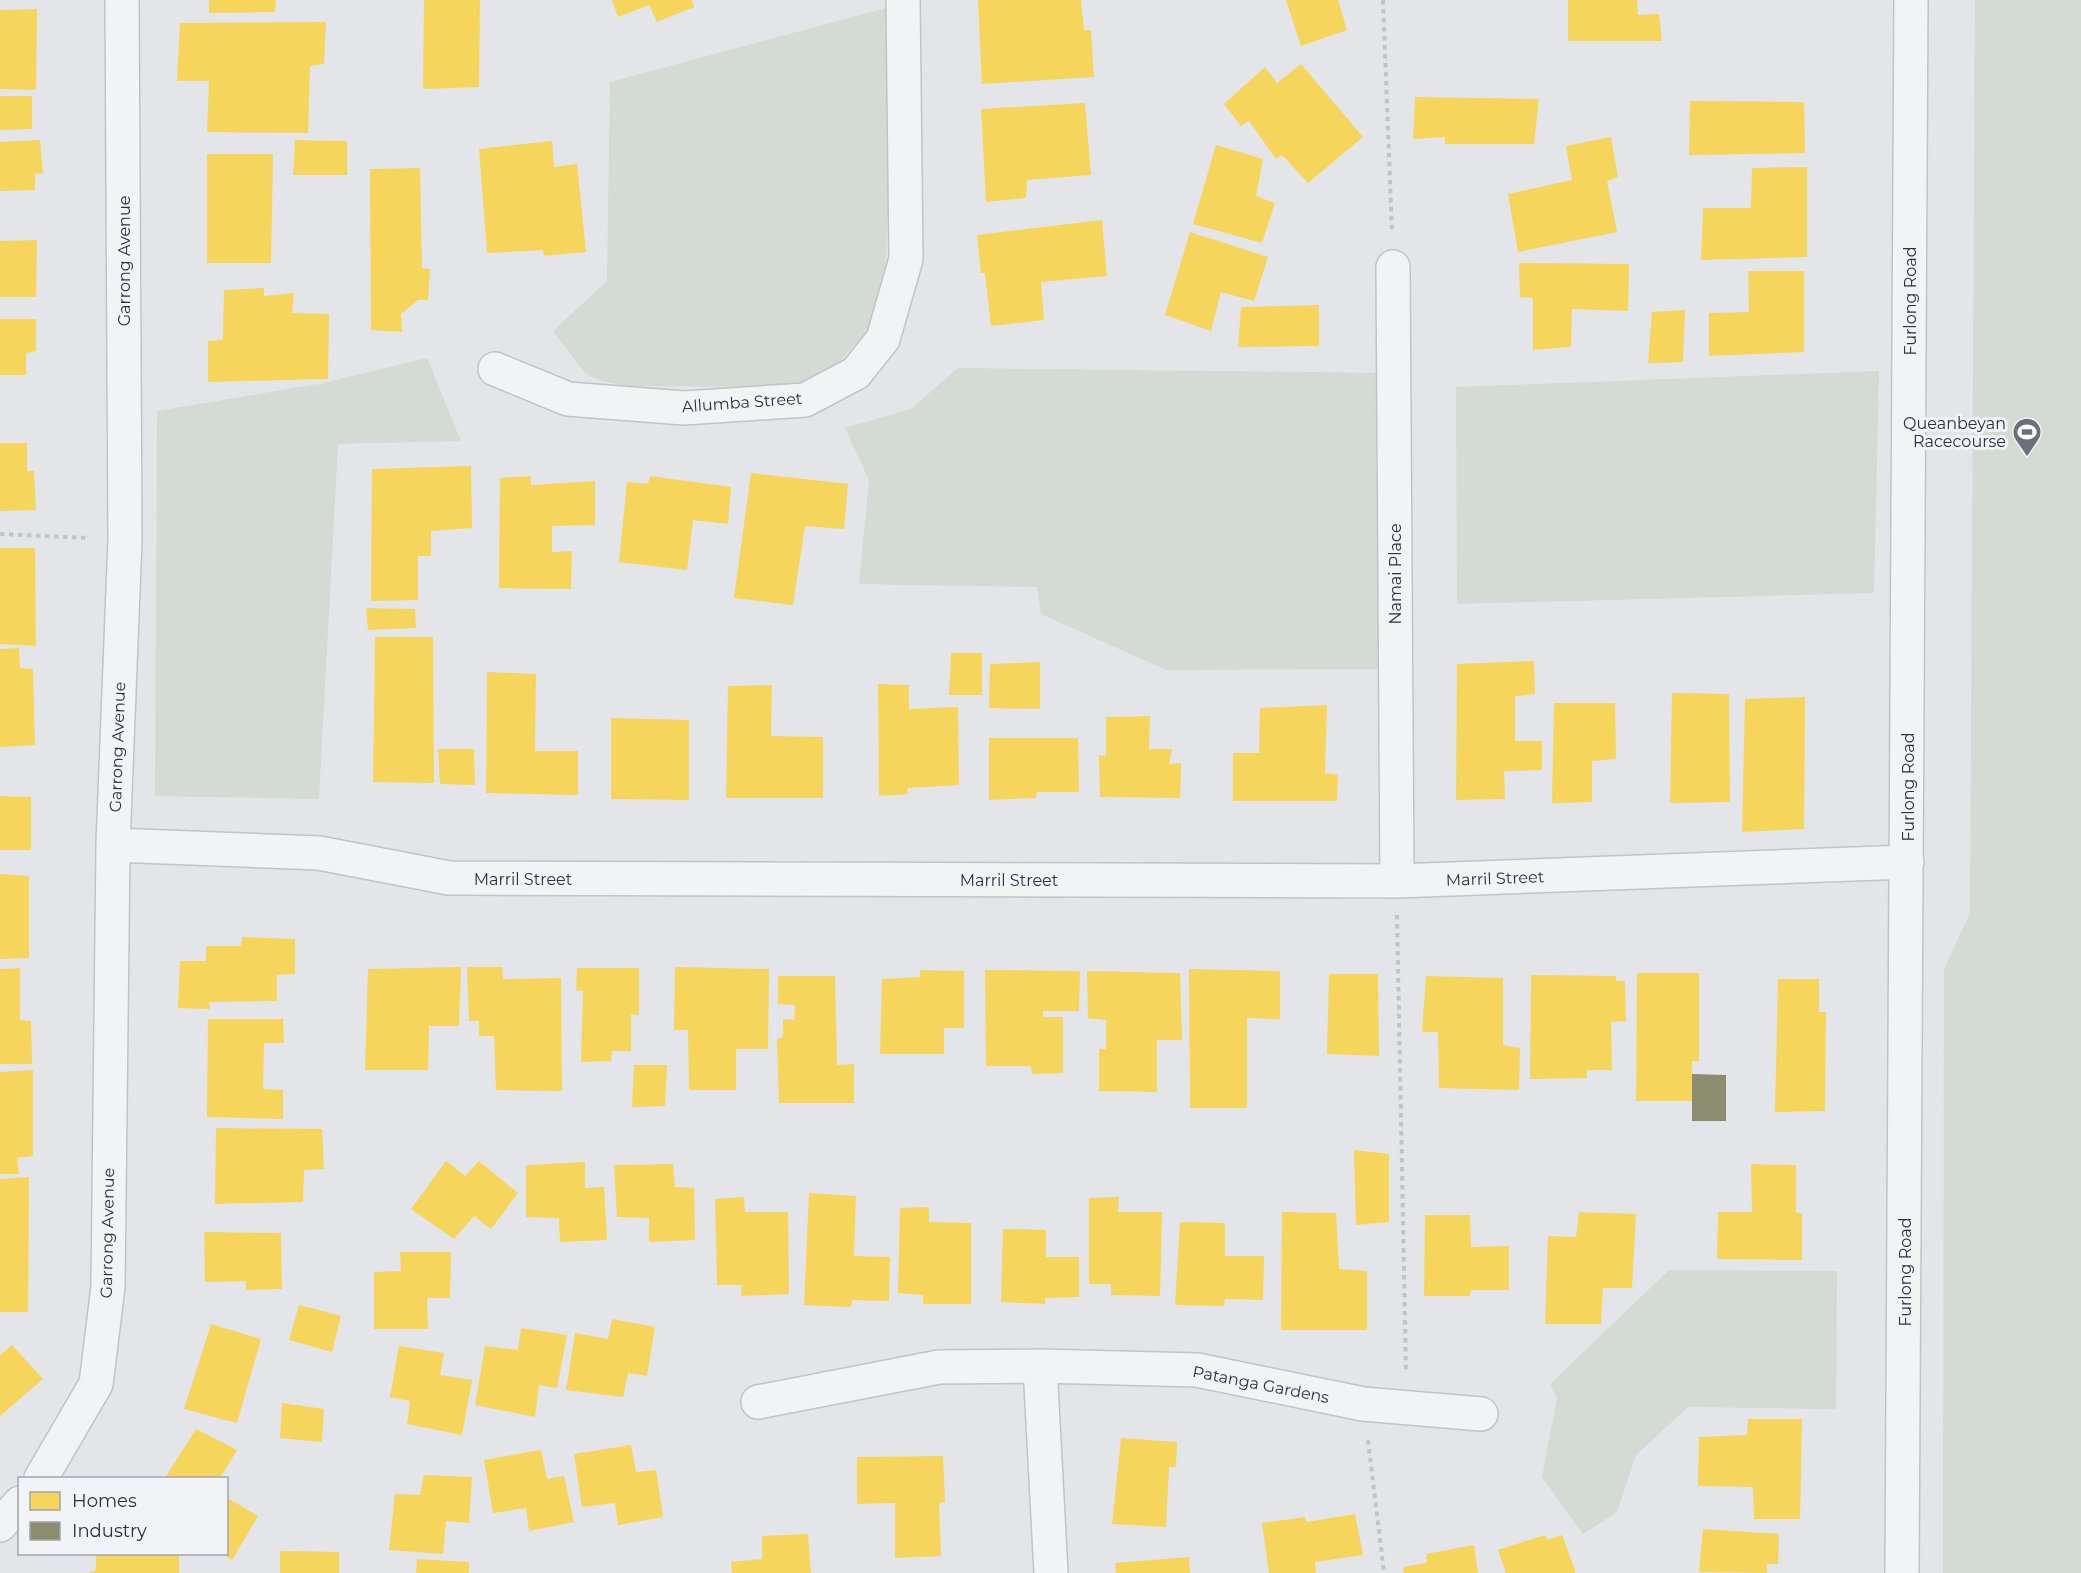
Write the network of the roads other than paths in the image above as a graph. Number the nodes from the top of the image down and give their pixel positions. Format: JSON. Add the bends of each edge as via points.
{"nodes":[{"id":1,"x":122,"y":0,"type":"edge"},
{"id":2,"x":903,"y":0,"type":"edge"},
{"id":3,"x":1911,"y":0,"type":"edge"},
{"id":4,"x":1393,"y":267,"type":"road end"},
{"id":5,"x":495,"y":369,"type":"dead end"},
{"id":6,"x":113,"y":845,"type":"junction"},
{"id":7,"x":1907,"y":862,"type":"junction"},
{"id":8,"x":1397,"y":881,"type":"junction"},
{"id":9,"x":1040,"y":1366,"type":"junction"},
{"id":10,"x":758,"y":1402,"type":"dead end"},
{"id":11,"x":1481,"y":1414,"type":"dead end"},
{"id":12,"x":42,"y":1477,"type":"edge"},
{"id":13,"x":18,"y":1505,"type":"edge"},
{"id":14,"x":0,"y":1525,"type":"edge"},
{"id":15,"x":1051,"y":1573,"type":"edge"},
{"id":16,"x":1902,"y":1573,"type":"edge"}],
"edges":[{"from":1,"to":6,"type":"street","name":"Garrong Avenue","via":[[125,539]]},
{"from":2,"to":5,"type":"street","name":"Allumba Street","via":[[906,258],[883,339],[856,373],[805,400],[684,408],[568,399]]},
{"from":3,"to":7,"type":"street","name":"Furlong Road"},
{"from":4,"to":8,"type":"street","name":"Namai Place"},
{"from":6,"to":8,"type":"street","name":"Marril Street","via":[[319,853],[449,878]]},
{"from":6,"to":12,"type":"street","name":"Garrong Avenue","via":[[108,1287],[96,1384]]},
{"from":7,"to":8,"type":"street","name":"Marril Street"},
{"from":7,"to":16,"type":"street","name":"Furlong Road"},
{"from":9,"to":10,"type":"street","name":"Patanga Gardens","via":[[939,1367]]},
{"from":9,"to":11,"type":"street","name":"Patanga Gardens","via":[[1197,1370],[1363,1404]]},
{"from":9,"to":15,"type":"street"},
{"from":13,"to":14,"type":"street"}]}
